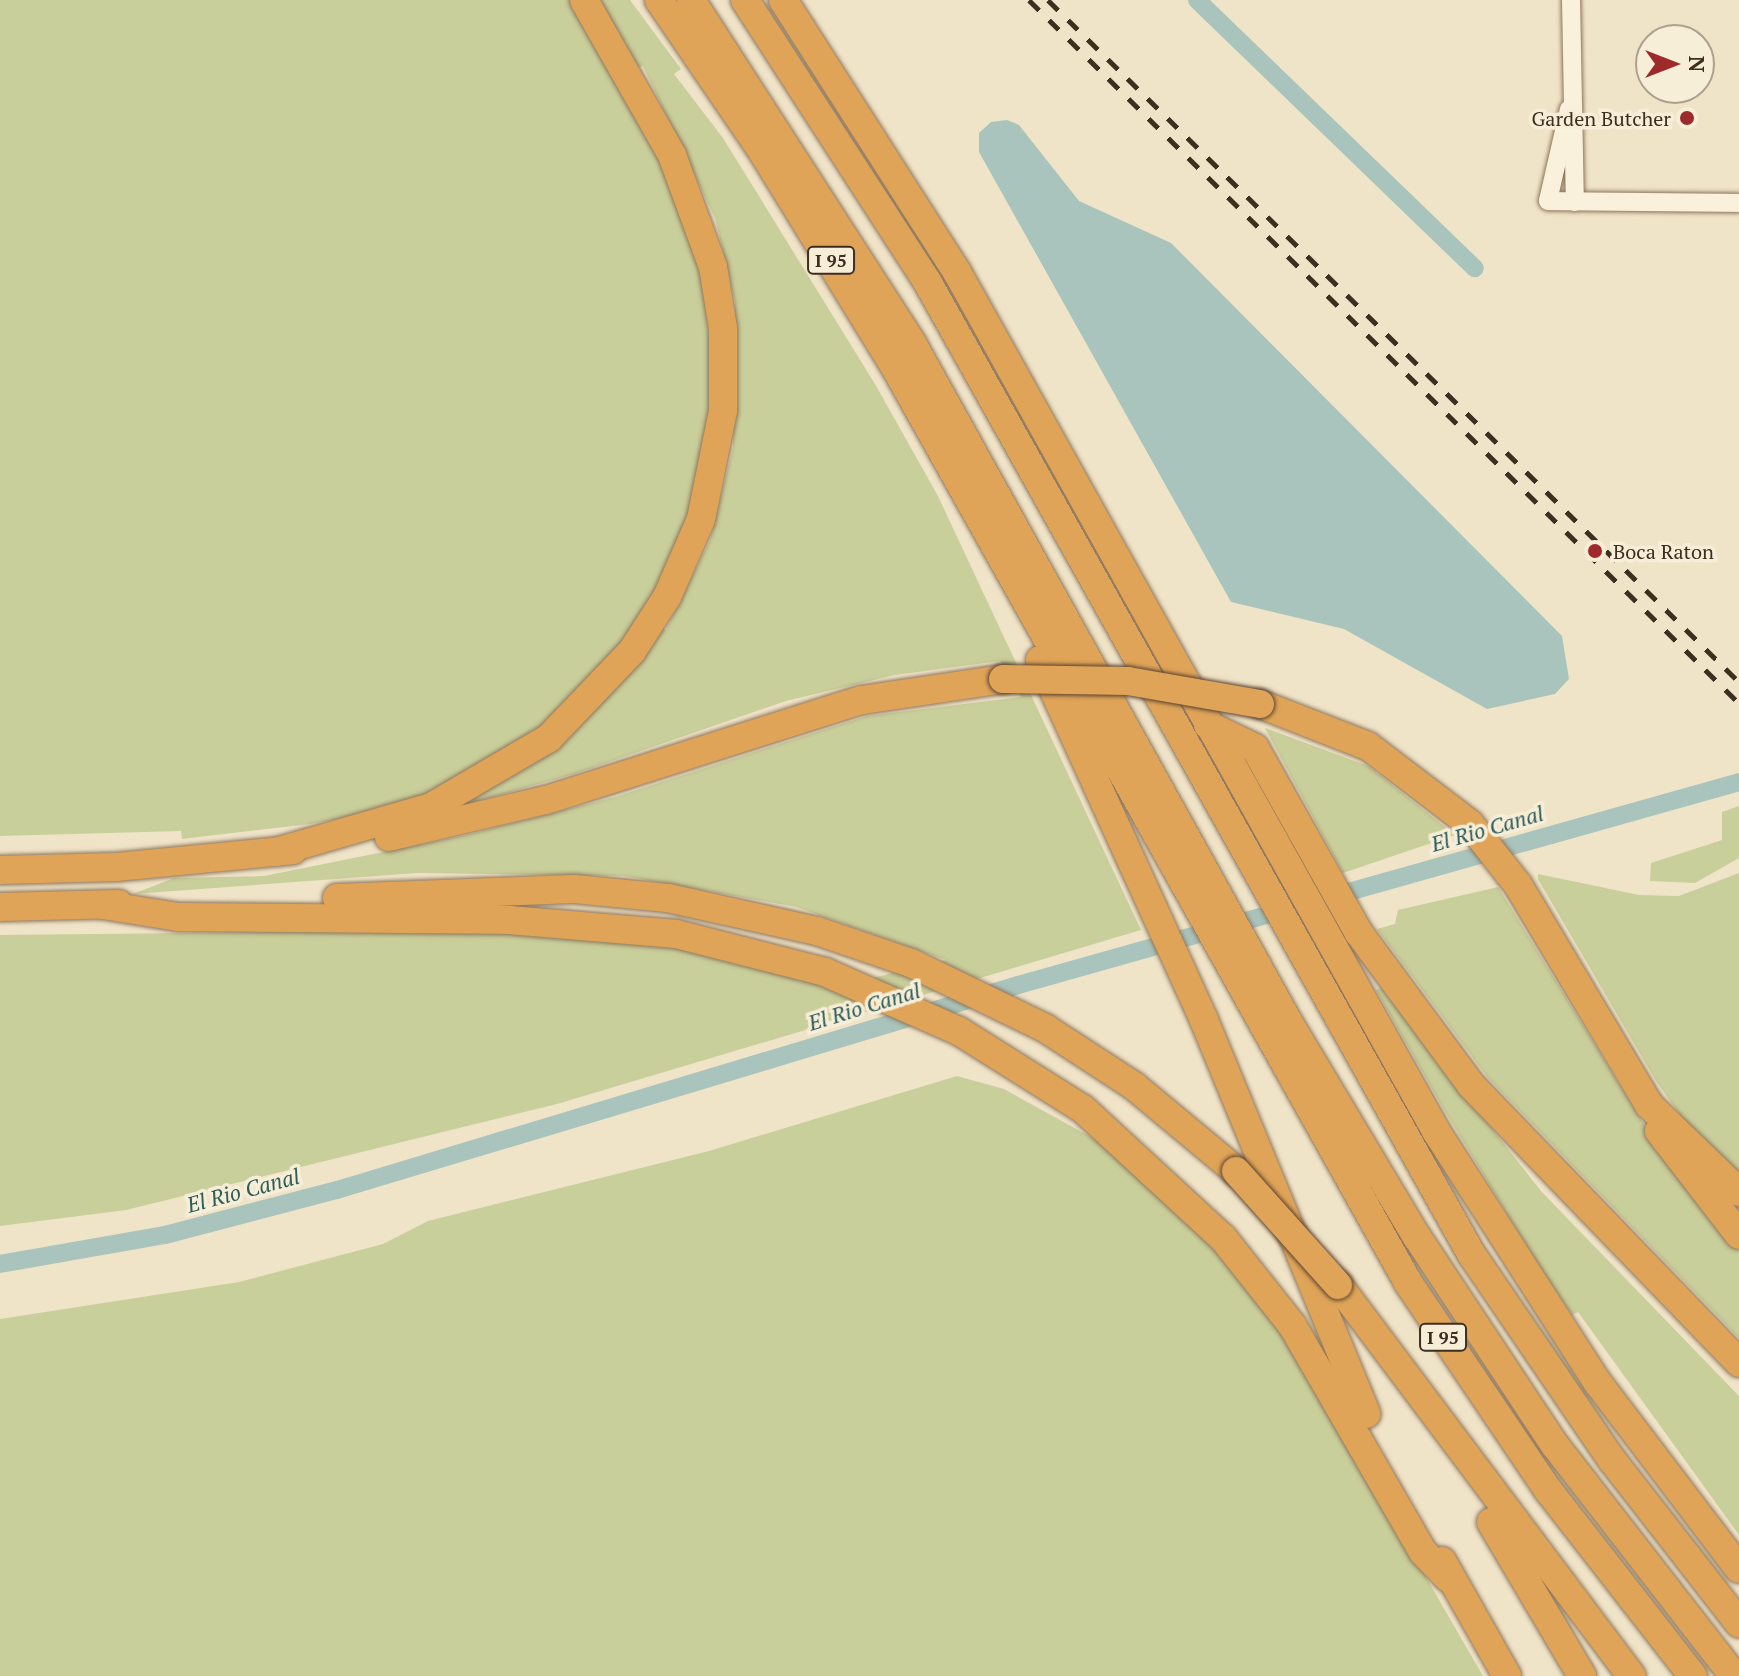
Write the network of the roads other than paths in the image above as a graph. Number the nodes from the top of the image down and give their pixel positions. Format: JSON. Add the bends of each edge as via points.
{"nodes":[{"id":1,"x":584,"y":0,"type":"edge"},
{"id":2,"x":659,"y":0,"type":"edge"},
{"id":3,"x":691,"y":0,"type":"edge"},
{"id":4,"x":745,"y":0,"type":"edge"},
{"id":5,"x":783,"y":0,"type":"edge"},
{"id":6,"x":1571,"y":0,"type":"edge"},
{"id":7,"x":1569,"y":109,"type":"junction"},
{"id":8,"x":1575,"y":202,"type":"junction"},
{"id":9,"x":1739,"y":203,"type":"edge"},
{"id":10,"x":986,"y":530,"type":"junction"},
{"id":11,"x":1208,"y":725,"type":"junction"},
{"id":12,"x":276,"y":852,"type":"junction"},
{"id":13,"x":0,"y":870,"type":"edge"},
{"id":14,"x":1198,"y":886,"type":"junction"},
{"id":15,"x":103,"y":905,"type":"junction"},
{"id":16,"x":0,"y":907,"type":"edge"},
{"id":17,"x":1245,"y":968,"type":"junction"},
{"id":18,"x":1649,"y":1105,"type":"junction"},
{"id":19,"x":1739,"y":1192,"type":"edge"},
{"id":20,"x":1739,"y":1235,"type":"edge"},
{"id":21,"x":1739,"y":1363,"type":"edge"},
{"id":22,"x":1439,"y":1422,"type":"junction"},
{"id":23,"x":1739,"y":1569,"type":"edge"},
{"id":24,"x":1448,"y":1578,"type":"junction"},
{"id":25,"x":1739,"y":1623,"type":"edge"},
{"id":26,"x":1507,"y":1676,"type":"edge"},
{"id":27,"x":1582,"y":1676,"type":"edge"},
{"id":28,"x":1632,"y":1676,"type":"edge"},
{"id":29,"x":1693,"y":1676,"type":"edge"},
{"id":30,"x":1734,"y":1676,"type":"edge"}],
"edges":[{"from":1,"to":12,"type":"highway","via":[[672,155],[713,267],[723,328],[723,411],[701,519],[667,597],[632,651],[549,738],[431,807]]},
{"from":2,"to":10,"type":"highway","number":"I 95","via":[[831,260]]},
{"from":3,"to":14,"type":"highway","via":[[913,345]]},
{"from":4,"to":25,"type":"highway","via":[[928,283],[1480,1269],[1612,1460]]},
{"from":5,"to":11,"type":"highway","via":[[949,258]]},
{"from":6,"to":7,"type":"street"},
{"from":7,"to":8,"type":"street"},
{"from":7,"to":8,"type":"street","via":[[1548,201]]},
{"from":8,"to":9,"type":"street"},
{"from":10,"to":14,"type":"highway","number":"I 95"},
{"from":10,"to":24,"type":"highway","via":[[1069,729],[1188,984],[1354,1389]]},
{"from":11,"to":21,"type":"highway","via":[[1255,748],[1359,933],[1491,1107]]},
{"from":11,"to":23,"type":"highway","via":[[1436,1131],[1548,1310]]},
{"from":12,"to":13,"type":"highway","via":[[117,867]]},
{"from":12,"to":18,"type":"highway","bridge":true,"via":[[483,816],[841,705],[1003,679],[1128,681],[1260,704],[1368,746],[1448,804],[1518,885]]},
{"from":14,"to":17,"type":"highway","number":"I 95"},
{"from":15,"to":16,"type":"highway"},
{"from":15,"to":22,"type":"highway","bridge":true,"via":[[574,889],[744,912],[911,963],[1045,1028],[1134,1086],[1236,1171],[1338,1285]]},
{"from":15,"to":24,"type":"highway","via":[[178,917],[333,915],[614,926],[733,945],[854,983],[986,1045],[1093,1117],[1223,1238],[1292,1325],[1423,1552]]},
{"from":17,"to":29,"type":"highway","number":"I 95","via":[[1347,1180],[1451,1350],[1557,1502]]},
{"from":17,"to":30,"type":"highway","via":[[1492,1354],[1626,1542]]},
{"from":18,"to":19,"type":"highway"},
{"from":18,"to":20,"type":"highway","via":[[1682,1167]]},
{"from":22,"to":27,"type":"highway"},
{"from":22,"to":28,"type":"highway"},
{"from":24,"to":26,"type":"highway"}]}
